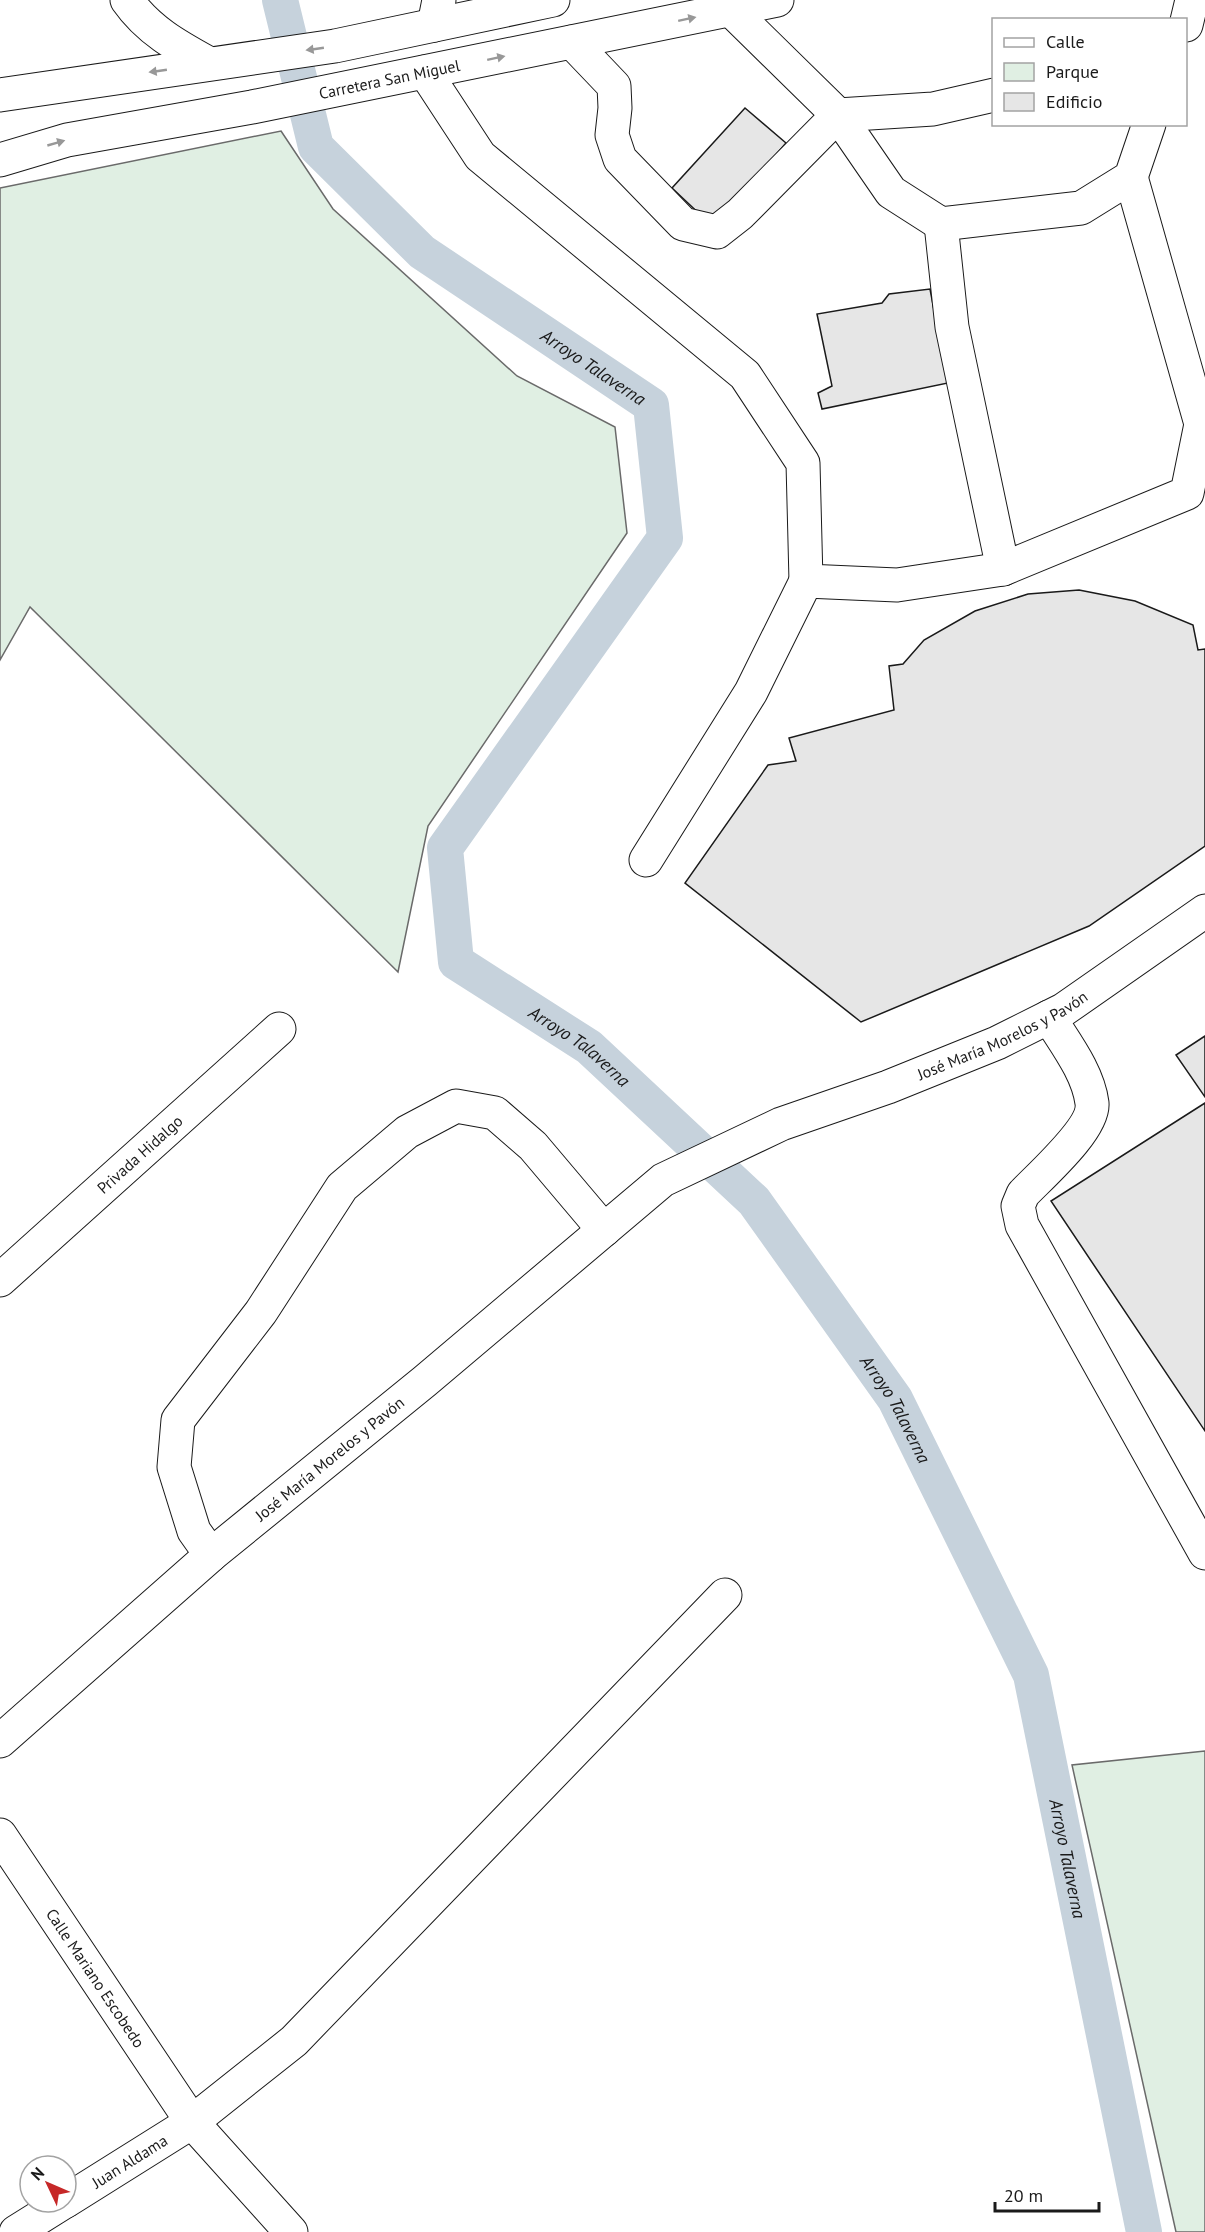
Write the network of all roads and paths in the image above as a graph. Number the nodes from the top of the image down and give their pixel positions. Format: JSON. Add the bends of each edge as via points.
{"nodes":[{"id":1,"x":127,"y":0,"type":"edge"},
{"id":2,"x":553,"y":0,"type":"edge"},
{"id":3,"x":777,"y":0,"type":"edge"},
{"id":4,"x":1192,"y":0,"type":"edge"},
{"id":5,"x":731,"y":10,"type":"junction"},
{"id":6,"x":436,"y":12,"type":"edge"},
{"id":7,"x":1187,"y":18,"type":"edge"},
{"id":8,"x":572,"y":42,"type":"junction"},
{"id":9,"x":223,"y":62,"type":"junction"},
{"id":10,"x":425,"y":72,"type":"junction"},
{"id":11,"x":0,"y":95,"type":"edge"},
{"id":12,"x":992,"y":95,"type":"edge"},
{"id":13,"x":838,"y":115,"type":"junction"},
{"id":14,"x":1148,"y":126,"type":"edge"},
{"id":15,"x":0,"y":160,"type":"edge"},
{"id":16,"x":1131,"y":177,"type":"junction"},
{"id":17,"x":941,"y":224,"type":"junction"},
{"id":18,"x":1003,"y":569,"type":"junction"},
{"id":19,"x":806,"y":581,"type":"junction"},
{"id":20,"x":646,"y":860,"type":"dead end"},
{"id":21,"x":1205,"y":911,"type":"edge"},
{"id":22,"x":1049,"y":1017,"type":"junction"},
{"id":23,"x":279,"y":1029,"type":"dead end"},
{"id":24,"x":604,"y":1230,"type":"junction"},
{"id":25,"x":0,"y":1280,"type":"edge"},
{"id":26,"x":1202,"y":1539,"type":"edge"},
{"id":27,"x":211,"y":1555,"type":"junction"},
{"id":28,"x":725,"y":1595,"type":"dead end"},
{"id":29,"x":0,"y":1741,"type":"edge"},
{"id":30,"x":0,"y":1835,"type":"edge"},
{"id":31,"x":192,"y":2121,"type":"junction"},
{"id":32,"x":78,"y":2193,"type":"edge"},
{"id":33,"x":44,"y":2214,"type":"edge"},
{"id":34,"x":16,"y":2232,"type":"edge"},
{"id":35,"x":291,"y":2232,"type":"edge"}],
"edges":[{"from":1,"to":9,"type":"street","via":[[162,38]]},
{"from":2,"to":6,"type":"street"},
{"from":3,"to":5,"type":"street","name":"Carretera San Miguel"},
{"from":4,"to":7,"type":"street"},
{"from":8,"to":5,"type":"street","name":"Carretera San Miguel","one_way":true},
{"from":5,"to":13,"type":"street"},
{"from":6,"to":9,"type":"street","one_way":true,"via":[[373,38]]},
{"from":10,"to":8,"type":"street","name":"Carretera San Miguel","one_way":true},
{"from":8,"to":13,"type":"street","via":[[614,86],[612,135],[620,159],[683,224],[717,232],[740,214]]},
{"from":9,"to":11,"type":"street","one_way":true},
{"from":15,"to":10,"type":"street","name":"Carretera San Miguel","one_way":true,"via":[[67,140]]},
{"from":10,"to":19,"type":"street","via":[[480,156],[746,375],[803,463]]},
{"from":12,"to":13,"type":"street","via":[[933,109]]},
{"from":13,"to":17,"type":"street","via":[[891,192]]},
{"from":14,"to":16,"type":"street"},
{"from":16,"to":17,"type":"street","via":[[1081,208]]},
{"from":16,"to":18,"type":"street","via":[[1201,424],[1187,493]]},
{"from":17,"to":18,"type":"street","via":[[952,327]]},
{"from":18,"to":19,"type":"street","via":[[897,585]]},
{"from":19,"to":20,"type":"street","via":[[751,692]]},
{"from":21,"to":22,"type":"street","name":"José María Morelos y Pavón"},
{"from":22,"to":24,"type":"street","name":"José María Morelos y Pavón","via":[[997,1043],[888,1087],[781,1124],[663,1180]]},
{"from":22,"to":26,"type":"street","via":[[1082,1071],[1092,1106],[1082,1131],[1023,1194],[1018,1206],[1022,1225]]},
{"from":23,"to":25,"type":"street","name":"Privada Hidalgo"},
{"from":24,"to":27,"type":"street","name":"José María Morelos y Pavón"},
{"from":24,"to":27,"type":"street","via":[[533,1146],[495,1113],[456,1106],[407,1132],[342,1187],[261,1312],[178,1420],[174,1467],[194,1532]]},
{"from":27,"to":29,"type":"street","name":"José María Morelos y Pavón"},
{"from":28,"to":31,"type":"street","name":"Juan Aldama","via":[[294,2041]]},
{"from":30,"to":31,"type":"street","name":"Calle Mariano Escobedo"},
{"from":31,"to":32,"type":"street","name":"Juan Aldama"},
{"from":31,"to":35,"type":"street","name":"Calle Mariano Escobedo"},
{"from":33,"to":34,"type":"street","name":"Juan Aldama"}]}
